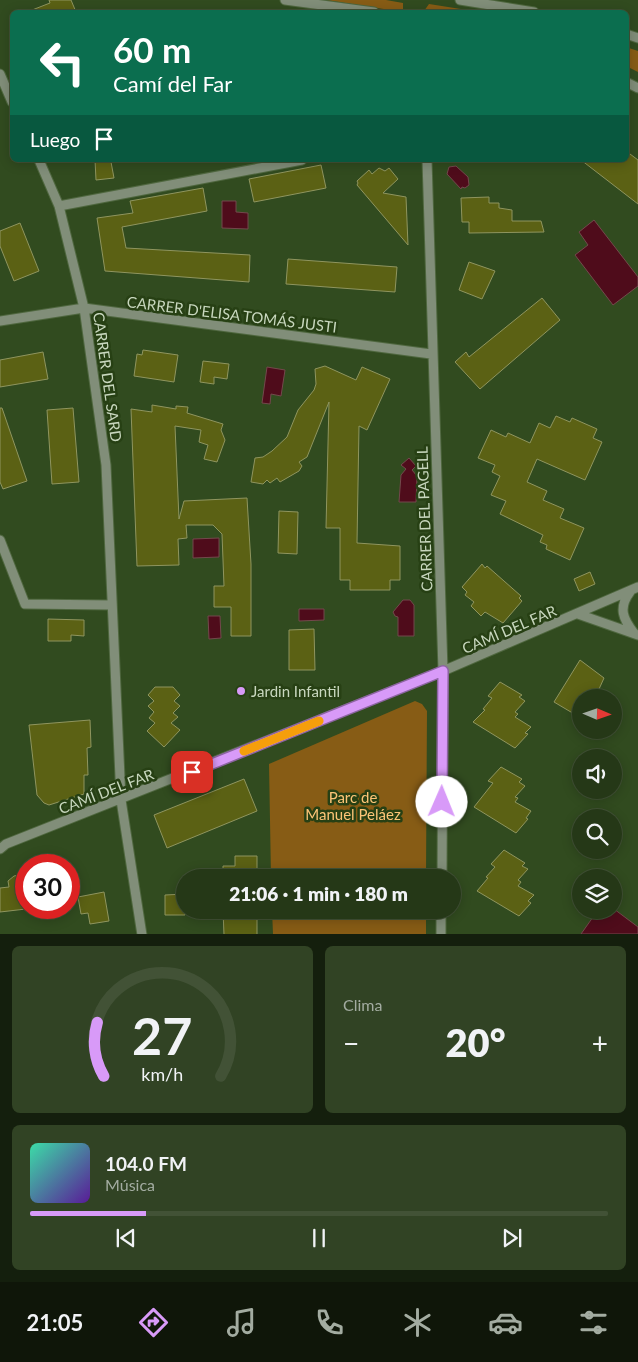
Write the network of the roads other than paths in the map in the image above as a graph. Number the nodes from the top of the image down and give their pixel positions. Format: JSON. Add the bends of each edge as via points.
{"nodes":[{"id":1,"x":285,"y":0,"type":"edge"},
{"id":2,"x":460,"y":0,"type":"edge"},
{"id":3,"x":359,"y":10,"type":"edge"},
{"id":4,"x":522,"y":10,"type":"edge"},
{"id":5,"x":0,"y":74,"type":"edge"},
{"id":6,"x":10,"y":97,"type":"edge"},
{"id":7,"x":39,"y":162,"type":"edge"},
{"id":8,"x":291,"y":162,"type":"edge"},
{"id":9,"x":427,"y":162,"type":"edge"},
{"id":10,"x":59,"y":206,"type":"junction"},
{"id":11,"x":84,"y":308,"type":"junction"},
{"id":12,"x":0,"y":321,"type":"edge"},
{"id":13,"x":431,"y":354,"type":"junction"},
{"id":14,"x":0,"y":540,"type":"edge"},
{"id":15,"x":635,"y":589,"type":"edge"},
{"id":16,"x":112,"y":605,"type":"junction"},
{"id":17,"x":578,"y":614,"type":"junction"},
{"id":18,"x":636,"y":634,"type":"edge"},
{"id":19,"x":443,"y":671,"type":"junction"},
{"id":20,"x":120,"y":800,"type":"junction"},
{"id":21,"x":0,"y":849,"type":"edge"},
{"id":22,"x":442,"y":869,"type":"edge"},
{"id":23,"x":441,"y":919,"type":"edge"},
{"id":24,"x":142,"y":934,"type":"edge"},
{"id":25,"x":441,"y":934,"type":"edge"}],
"edges":[{"from":1,"to":3,"type":"street"},
{"from":2,"to":4,"type":"street"},
{"from":5,"to":6,"type":"street"},
{"from":7,"to":10,"type":"street","name":"CARRER DEL SARD"},
{"from":8,"to":10,"type":"street"},
{"from":9,"to":13,"type":"street","name":"CARRER DEL PAGELL"},
{"from":10,"to":11,"type":"street","name":"CARRER DEL SARD"},
{"from":11,"to":12,"type":"street","name":"CARRER D'ELISA TOMÁS JUSTI"},
{"from":11,"to":13,"type":"street","name":"CARRER D'ELISA TOMÁS JUSTI"},
{"from":11,"to":16,"type":"street","name":"CARRER DEL SARD","via":[[106,465]]},
{"from":13,"to":19,"type":"street","name":"CARRER DEL PAGELL"},
{"from":14,"to":16,"type":"street","via":[[25,604]]},
{"from":15,"to":17,"type":"street","name":"CAMÍ DEL FAR"},
{"from":15,"to":18,"type":"street","via":[[624,601],[622,612],[625,622]]},
{"from":16,"to":20,"type":"street","name":"CARRER DEL SARD"},
{"from":17,"to":18,"type":"street"},
{"from":17,"to":19,"type":"street","name":"CAMÍ DEL FAR"},
{"from":19,"to":20,"type":"street","name":"CAMÍ DEL FAR"},
{"from":19,"to":22,"type":"street","name":"CARRER DEL PAGELL"},
{"from":20,"to":21,"type":"street","name":"CAMÍ DEL FAR"},
{"from":20,"to":24,"type":"street","name":"CARRER DEL SARD"},
{"from":23,"to":25,"type":"street"}]}
